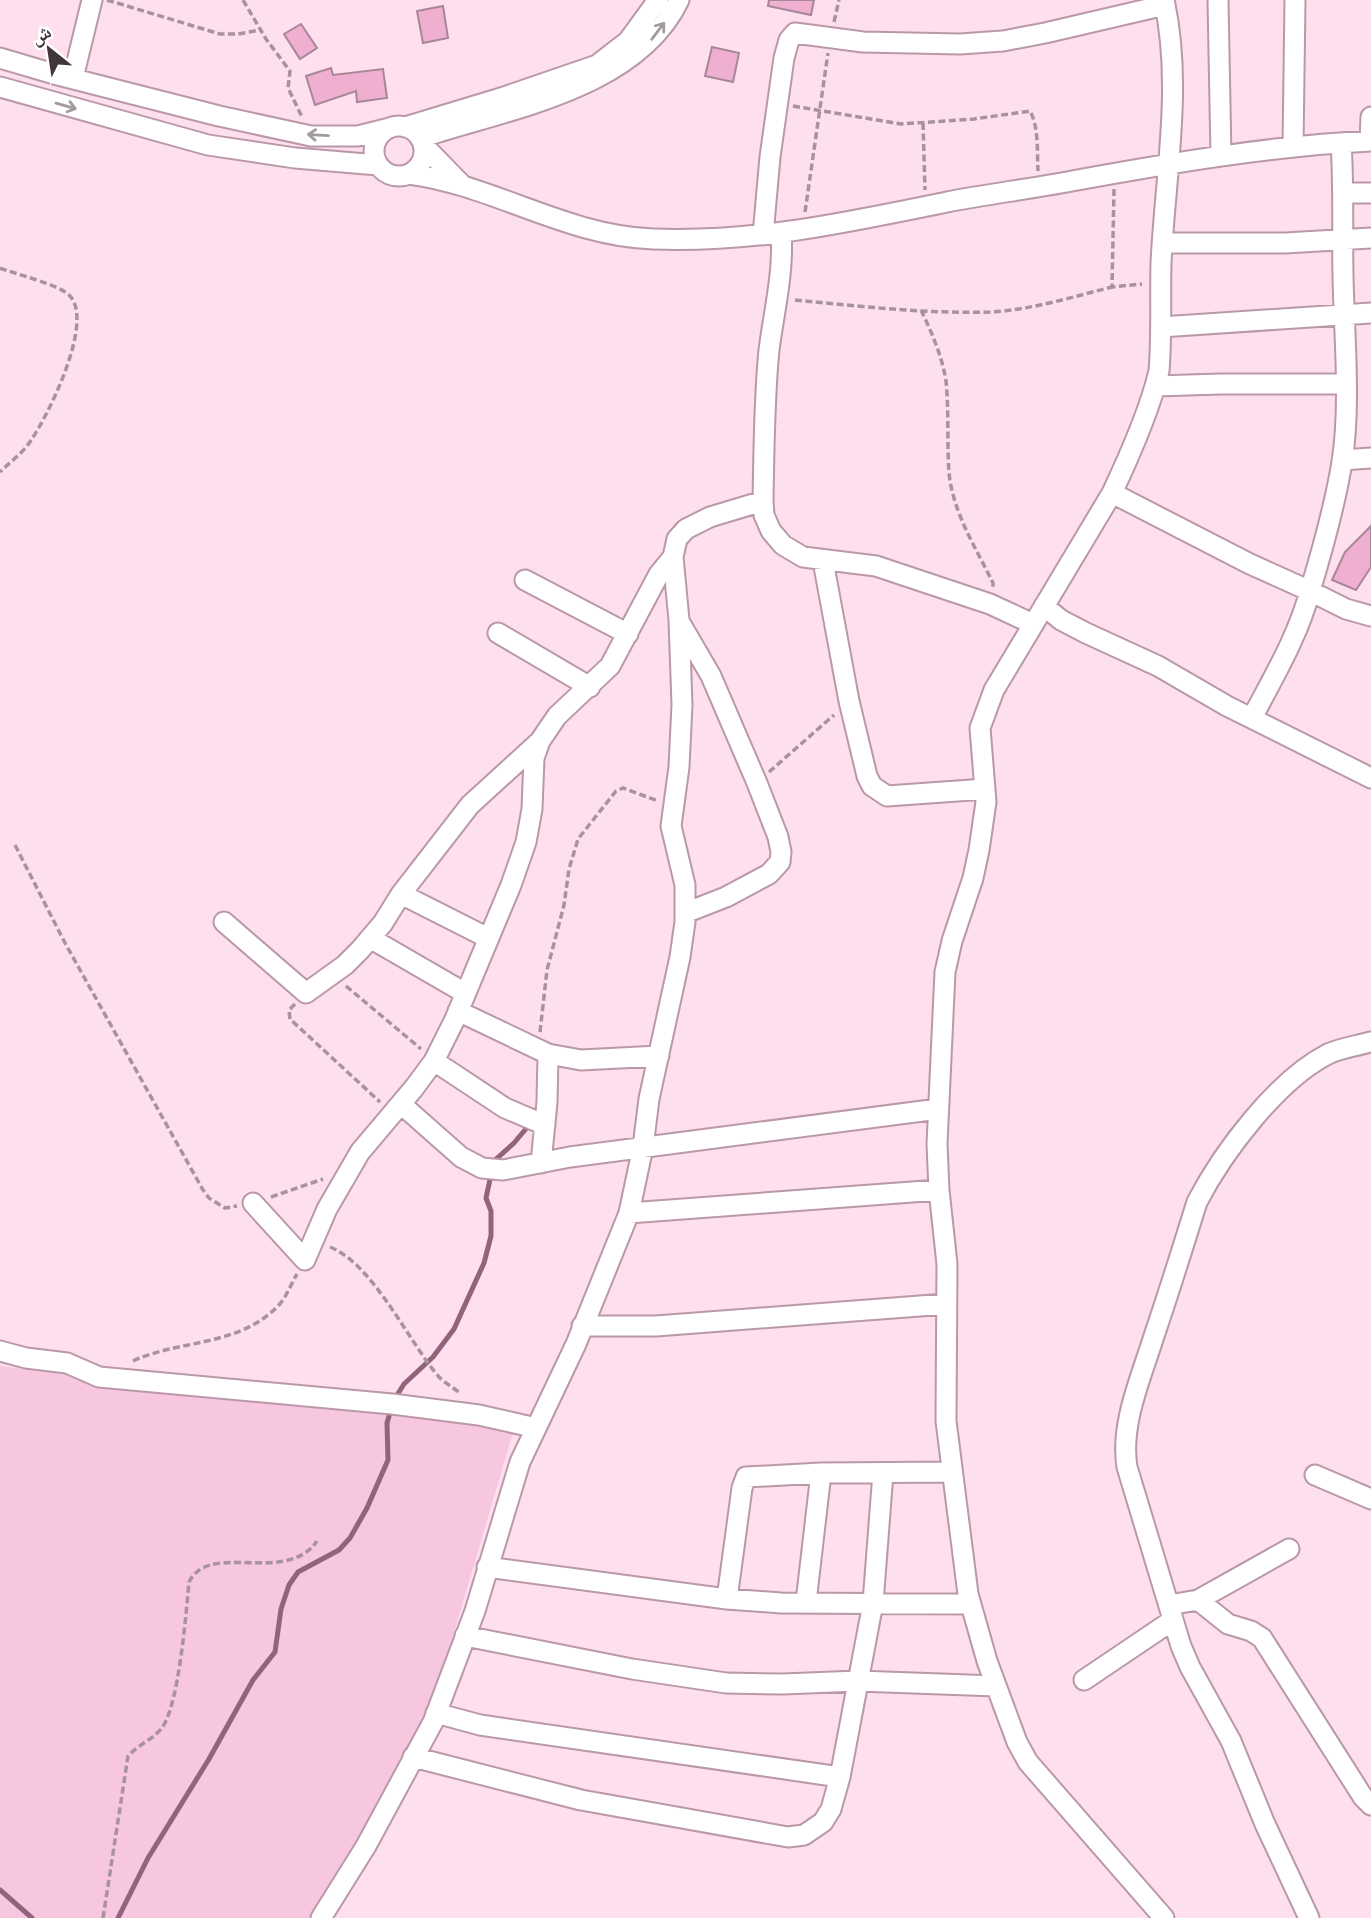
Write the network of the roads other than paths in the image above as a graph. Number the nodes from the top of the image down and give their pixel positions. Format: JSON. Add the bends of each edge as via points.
{"nodes":[{"id":1,"x":92,"y":0,"type":"edge"},
{"id":2,"x":658,"y":0,"type":"edge"},
{"id":3,"x":679,"y":0,"type":"edge"},
{"id":4,"x":1218,"y":0,"type":"edge"},
{"id":5,"x":1295,"y":0,"type":"edge"},
{"id":6,"x":1164,"y":3,"type":"edge"},
{"id":7,"x":0,"y":58,"type":"edge"},
{"id":8,"x":73,"y":78,"type":"junction"},
{"id":9,"x":0,"y":88,"type":"edge"},
{"id":10,"x":1371,"y":117,"type":"edge"},
{"id":11,"x":386,"y":129,"type":"junction"},
{"id":12,"x":416,"y":136,"type":"junction"},
{"id":13,"x":1370,"y":141,"type":"edge"},
{"id":14,"x":1341,"y":143,"type":"junction"},
{"id":15,"x":1293,"y":148,"type":"junction"},
{"id":16,"x":1221,"y":156,"type":"junction"},
{"id":17,"x":1169,"y":162,"type":"junction"},
{"id":18,"x":378,"y":165,"type":"junction"},
{"id":19,"x":409,"y":174,"type":"junction"},
{"id":20,"x":463,"y":186,"type":"junction"},
{"id":21,"x":1371,"y":193,"type":"edge"},
{"id":22,"x":1344,"y":194,"type":"junction"},
{"id":23,"x":772,"y":234,"type":"junction"},
{"id":24,"x":1371,"y":238,"type":"edge"},
{"id":25,"x":1342,"y":240,"type":"junction"},
{"id":26,"x":1163,"y":243,"type":"junction"},
{"id":27,"x":1371,"y":313,"type":"edge"},
{"id":28,"x":1344,"y":315,"type":"junction"},
{"id":29,"x":1161,"y":327,"type":"junction"},
{"id":30,"x":1345,"y":384,"type":"junction"},
{"id":31,"x":1155,"y":386,"type":"junction"},
{"id":32,"x":1371,"y":458,"type":"edge"},
{"id":33,"x":1342,"y":460,"type":"junction"},
{"id":34,"x":1112,"y":493,"type":"junction"},
{"id":35,"x":763,"y":501,"type":"junction"},
{"id":36,"x":673,"y":558,"type":"junction"},
{"id":37,"x":823,"y":561,"type":"junction"},
{"id":38,"x":525,"y":580,"type":"dead end"},
{"id":39,"x":1310,"y":591,"type":"junction"},
{"id":40,"x":1044,"y":606,"type":"junction"},
{"id":41,"x":1371,"y":616,"type":"edge"},
{"id":42,"x":679,"y":620,"type":"junction"},
{"id":43,"x":1033,"y":624,"type":"junction"},
{"id":44,"x":498,"y":633,"type":"dead end"},
{"id":45,"x":628,"y":634,"type":"junction"},
{"id":46,"x":590,"y":687,"type":"junction"},
{"id":47,"x":1252,"y":718,"type":"junction"},
{"id":48,"x":540,"y":741,"type":"junction"},
{"id":49,"x":1371,"y":778,"type":"edge"},
{"id":50,"x":985,"y":789,"type":"junction"},
{"id":51,"x":401,"y":894,"type":"junction"},
{"id":52,"x":685,"y":913,"type":"junction"},
{"id":53,"x":224,"y":922,"type":"dead end"},
{"id":54,"x":370,"y":938,"type":"junction"},
{"id":55,"x":488,"y":938,"type":"junction"},
{"id":56,"x":462,"y":1002,"type":"junction"},
{"id":57,"x":1371,"y":1045,"type":"edge"},
{"id":58,"x":545,"y":1053,"type":"junction"},
{"id":59,"x":659,"y":1056,"type":"junction"},
{"id":60,"x":434,"y":1061,"type":"junction"},
{"id":61,"x":396,"y":1109,"type":"junction"},
{"id":62,"x":938,"y":1109,"type":"junction"},
{"id":63,"x":545,"y":1125,"type":"junction"},
{"id":64,"x":643,"y":1147,"type":"junction"},
{"id":65,"x":541,"y":1163,"type":"junction"},
{"id":66,"x":939,"y":1190,"type":"junction"},
{"id":67,"x":253,"y":1203,"type":"road end"},
{"id":68,"x":629,"y":1213,"type":"junction"},
{"id":69,"x":946,"y":1304,"type":"junction"},
{"id":70,"x":582,"y":1326,"type":"junction"},
{"id":71,"x":0,"y":1351,"type":"edge"},
{"id":72,"x":536,"y":1428,"type":"junction"},
{"id":73,"x":952,"y":1472,"type":"junction"},
{"id":74,"x":821,"y":1473,"type":"junction"},
{"id":75,"x":883,"y":1473,"type":"junction"},
{"id":76,"x":1315,"y":1475,"type":"dead end"},
{"id":77,"x":1371,"y":1499,"type":"edge"},
{"id":78,"x":1289,"y":1549,"type":"dead end"},
{"id":79,"x":486,"y":1567,"type":"junction"},
{"id":80,"x":727,"y":1599,"type":"junction"},
{"id":81,"x":1198,"y":1601,"type":"junction"},
{"id":82,"x":806,"y":1602,"type":"junction"},
{"id":83,"x":873,"y":1603,"type":"junction"},
{"id":84,"x":970,"y":1604,"type":"junction"},
{"id":85,"x":1171,"y":1613,"type":"junction"},
{"id":86,"x":466,"y":1636,"type":"junction"},
{"id":87,"x":1084,"y":1680,"type":"dead end"},
{"id":88,"x":858,"y":1681,"type":"junction"},
{"id":89,"x":996,"y":1686,"type":"junction"},
{"id":90,"x":436,"y":1713,"type":"junction"},
{"id":91,"x":413,"y":1758,"type":"junction"},
{"id":92,"x":840,"y":1777,"type":"junction"},
{"id":93,"x":1371,"y":1805,"type":"edge"},
{"id":94,"x":321,"y":1918,"type":"edge"},
{"id":95,"x":1164,"y":1918,"type":"edge"},
{"id":96,"x":1309,"y":1918,"type":"edge"}],
"edges":[{"from":1,"to":8,"type":"street"},
{"from":2,"to":12,"type":"street","via":[[628,41],[597,65],[504,97]]},
{"from":12,"to":3,"type":"street","one_way":true,"via":[[520,108],[598,77],[652,40]]},
{"from":4,"to":16,"type":"street"},
{"from":5,"to":15,"type":"street"},
{"from":6,"to":17,"type":"street","via":[[1172,54]]},
{"from":6,"to":23,"type":"street","via":[[1003,41],[905,44],[801,32],[791,36],[777,103]]},
{"from":7,"to":8,"type":"street"},
{"from":11,"to":8,"type":"street","one_way":true,"via":[[358,136],[311,135]]},
{"from":9,"to":18,"type":"street","one_way":true,"via":[[208,145]]},
{"from":10,"to":13,"type":"street"},
{"from":11,"to":12,"type":"street","via":[[393,126]]},
{"from":11,"to":18,"type":"street","via":[[375,141]]},
{"from":12,"to":19,"type":"street","via":[[424,154]]},
{"from":12,"to":20,"type":"street"},
{"from":13,"to":14,"type":"street"},
{"from":14,"to":15,"type":"street"},
{"from":14,"to":22,"type":"street"},
{"from":15,"to":16,"type":"street"},
{"from":16,"to":17,"type":"street"},
{"from":17,"to":23,"type":"street"},
{"from":17,"to":26,"type":"street"},
{"from":18,"to":19,"type":"street","via":[[392,175]]},
{"from":19,"to":20,"type":"street"},
{"from":20,"to":23,"type":"street","via":[[554,220],[622,237],[700,239]]},
{"from":21,"to":22,"type":"street"},
{"from":22,"to":25,"type":"street"},
{"from":23,"to":35,"type":"street","via":[[782,262],[766,389]]},
{"from":24,"to":25,"type":"street"},
{"from":25,"to":26,"type":"street"},
{"from":25,"to":28,"type":"street"},
{"from":26,"to":29,"type":"street"},
{"from":27,"to":28,"type":"street"},
{"from":28,"to":29,"type":"street"},
{"from":28,"to":30,"type":"street"},
{"from":29,"to":31,"type":"street"},
{"from":30,"to":31,"type":"street"},
{"from":30,"to":33,"type":"street"},
{"from":31,"to":34,"type":"street"},
{"from":32,"to":33,"type":"street"},
{"from":33,"to":39,"type":"street"},
{"from":34,"to":39,"type":"street"},
{"from":34,"to":40,"type":"street"},
{"from":35,"to":36,"type":"street","via":[[686,529],[677,539]]},
{"from":35,"to":37,"type":"street","via":[[764,515],[778,540],[803,558]]},
{"from":36,"to":42,"type":"street"},
{"from":36,"to":45,"type":"street","via":[[659,574]]},
{"from":37,"to":43,"type":"street","via":[[876,566],[990,604]]},
{"from":37,"to":50,"type":"street","via":[[867,776],[887,796]]},
{"from":38,"to":45,"type":"street"},
{"from":39,"to":41,"type":"street"},
{"from":39,"to":47,"type":"street","via":[[1303,618]]},
{"from":40,"to":43,"type":"street"},
{"from":40,"to":47,"type":"street","via":[[1061,620]]},
{"from":42,"to":52,"type":"street","via":[[682,705],[671,826],[685,885]]},
{"from":42,"to":52,"type":"street","via":[[711,676],[781,852],[780,862],[769,874]]},
{"from":43,"to":50,"type":"street","via":[[984,711],[980,728]]},
{"from":44,"to":46,"type":"street"},
{"from":45,"to":46,"type":"street","via":[[610,666]]},
{"from":46,"to":48,"type":"street","via":[[556,716]]},
{"from":47,"to":49,"type":"street"},
{"from":48,"to":51,"type":"street","via":[[470,805]]},
{"from":48,"to":55,"type":"street","via":[[534,758],[526,842]]},
{"from":50,"to":62,"type":"street","via":[[974,878],[945,972]]},
{"from":51,"to":54,"type":"street"},
{"from":51,"to":55,"type":"street"},
{"from":52,"to":59,"type":"street"},
{"from":53,"to":54,"type":"street","via":[[306,993]]},
{"from":54,"to":56,"type":"street"},
{"from":55,"to":56,"type":"street"},
{"from":56,"to":58,"type":"street"},
{"from":56,"to":60,"type":"street"},
{"from":57,"to":85,"type":"street","via":[[1330,1053],[1302,1072],[1263,1108],[1226,1153],[1197,1202],[1124,1450]]},
{"from":58,"to":59,"type":"street","via":[[580,1059]]},
{"from":58,"to":63,"type":"street"},
{"from":59,"to":64,"type":"street"},
{"from":60,"to":61,"type":"street"},
{"from":60,"to":63,"type":"street","via":[[496,1102]]},
{"from":61,"to":65,"type":"street","via":[[482,1168],[503,1170]]},
{"from":61,"to":67,"type":"street","via":[[349,1170],[305,1260]]},
{"from":62,"to":64,"type":"street"},
{"from":62,"to":66,"type":"street"},
{"from":63,"to":65,"type":"street"},
{"from":64,"to":65,"type":"street"},
{"from":64,"to":68,"type":"street"},
{"from":66,"to":68,"type":"street"},
{"from":66,"to":69,"type":"street"},
{"from":68,"to":70,"type":"street"},
{"from":69,"to":70,"type":"street","via":[[656,1326]]},
{"from":69,"to":73,"type":"street","via":[[946,1421]]},
{"from":70,"to":72,"type":"street"},
{"from":71,"to":72,"type":"street","via":[[67,1363],[99,1377],[392,1404],[480,1415]]},
{"from":72,"to":79,"type":"street","via":[[520,1462]]},
{"from":73,"to":75,"type":"street"},
{"from":73,"to":84,"type":"street"},
{"from":74,"to":75,"type":"street"},
{"from":74,"to":80,"type":"street","via":[[744,1479]]},
{"from":74,"to":82,"type":"street"},
{"from":75,"to":83,"type":"street"},
{"from":76,"to":77,"type":"street"},
{"from":78,"to":81,"type":"street"},
{"from":79,"to":80,"type":"street"},
{"from":79,"to":86,"type":"street"},
{"from":80,"to":82,"type":"street"},
{"from":81,"to":85,"type":"street"},
{"from":81,"to":93,"type":"street","via":[[1228,1625],[1262,1638]]},
{"from":82,"to":83,"type":"street"},
{"from":83,"to":84,"type":"street"},
{"from":83,"to":88,"type":"street"},
{"from":84,"to":89,"type":"street"},
{"from":85,"to":87,"type":"street"},
{"from":85,"to":96,"type":"street","via":[[1190,1667],[1231,1741]]},
{"from":86,"to":88,"type":"street","via":[[726,1683]]},
{"from":86,"to":90,"type":"street"},
{"from":88,"to":89,"type":"street"},
{"from":88,"to":92,"type":"street"},
{"from":89,"to":95,"type":"street","via":[[1028,1762]]},
{"from":90,"to":91,"type":"street"},
{"from":90,"to":92,"type":"street","via":[[480,1726]]},
{"from":91,"to":92,"type":"street","via":[[581,1801],[788,1837],[804,1835],[823,1822]]},
{"from":91,"to":94,"type":"street"}]}
